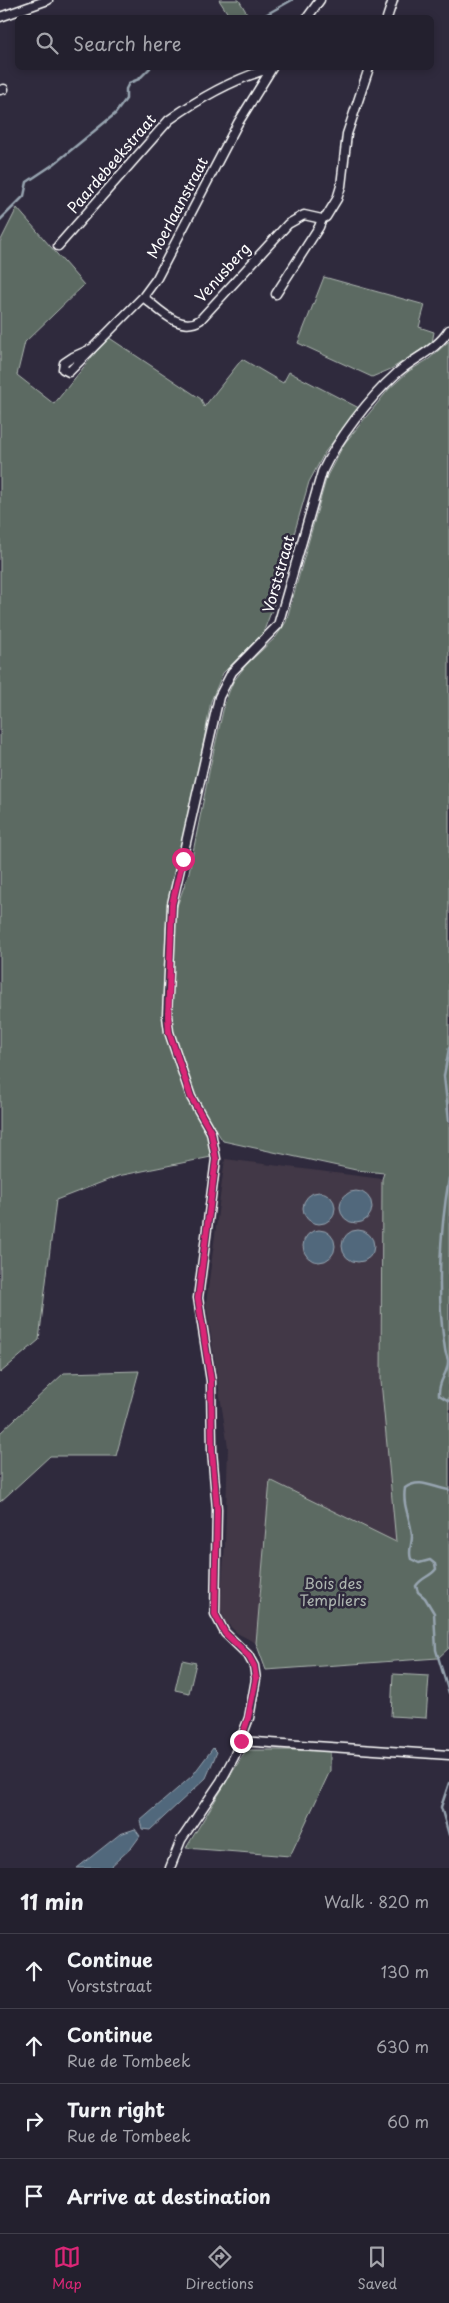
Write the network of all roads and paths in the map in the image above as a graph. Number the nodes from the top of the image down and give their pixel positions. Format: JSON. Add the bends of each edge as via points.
{"nodes":[{"id":1,"x":48,"y":0,"type":"edge"},
{"id":2,"x":320,"y":0,"type":"edge"},
{"id":3,"x":393,"y":0,"type":"edge"},
{"id":4,"x":27,"y":3,"type":"edge"},
{"id":5,"x":309,"y":15,"type":"edge"},
{"id":6,"x":388,"y":15,"type":"edge"},
{"id":7,"x":0,"y":17,"type":"edge"},
{"id":8,"x":264,"y":70,"type":"edge"},
{"id":9,"x":271,"y":70,"type":"edge"},
{"id":10,"x":368,"y":70,"type":"edge"},
{"id":11,"x":322,"y":219,"type":"junction"},
{"id":12,"x":58,"y":246,"type":"dead end"},
{"id":13,"x":276,"y":294,"type":"dead end"},
{"id":14,"x":142,"y":297,"type":"junction"},
{"id":15,"x":449,"y":330,"type":"edge"},
{"id":16,"x":91,"y":349,"type":"dead end"},
{"id":17,"x":241,"y":1741,"type":"junction"},
{"id":18,"x":449,"y":1755,"type":"edge"},
{"id":19,"x":170,"y":1868,"type":"edge"}],
"edges":[{"from":1,"to":4,"type":"street"},
{"from":2,"to":5,"type":"street"},
{"from":3,"to":6,"type":"street"},
{"from":4,"to":7,"type":"street"},
{"from":8,"to":12,"type":"street","name":"Paardebeekstraat","via":[[249,74],[169,120]]},
{"from":9,"to":14,"type":"street","name":"Moerlaanstraat","via":[[238,123],[157,278]]},
{"from":10,"to":11,"type":"street","via":[[348,134],[337,199]]},
{"from":11,"to":13,"type":"street"},
{"from":11,"to":14,"type":"street","name":"Venusberg","via":[[304,215],[288,224],[194,324],[174,320]]},
{"from":14,"to":16,"type":"street","name":"Moerlaanstraat"},
{"from":15,"to":17,"type":"street","name":"Vorststraat","via":[[436,346],[385,384],[329,457],[278,625],[232,672],[218,697],[172,904],[169,1032],[191,1097],[211,1132],[216,1159],[198,1298],[211,1381],[217,1509],[215,1614],[225,1633],[248,1655],[256,1679]]},
{"from":17,"to":18,"type":"street"},
{"from":17,"to":19,"type":"street","name":"Vorststraat","via":[[221,1782],[181,1840]]}]}
